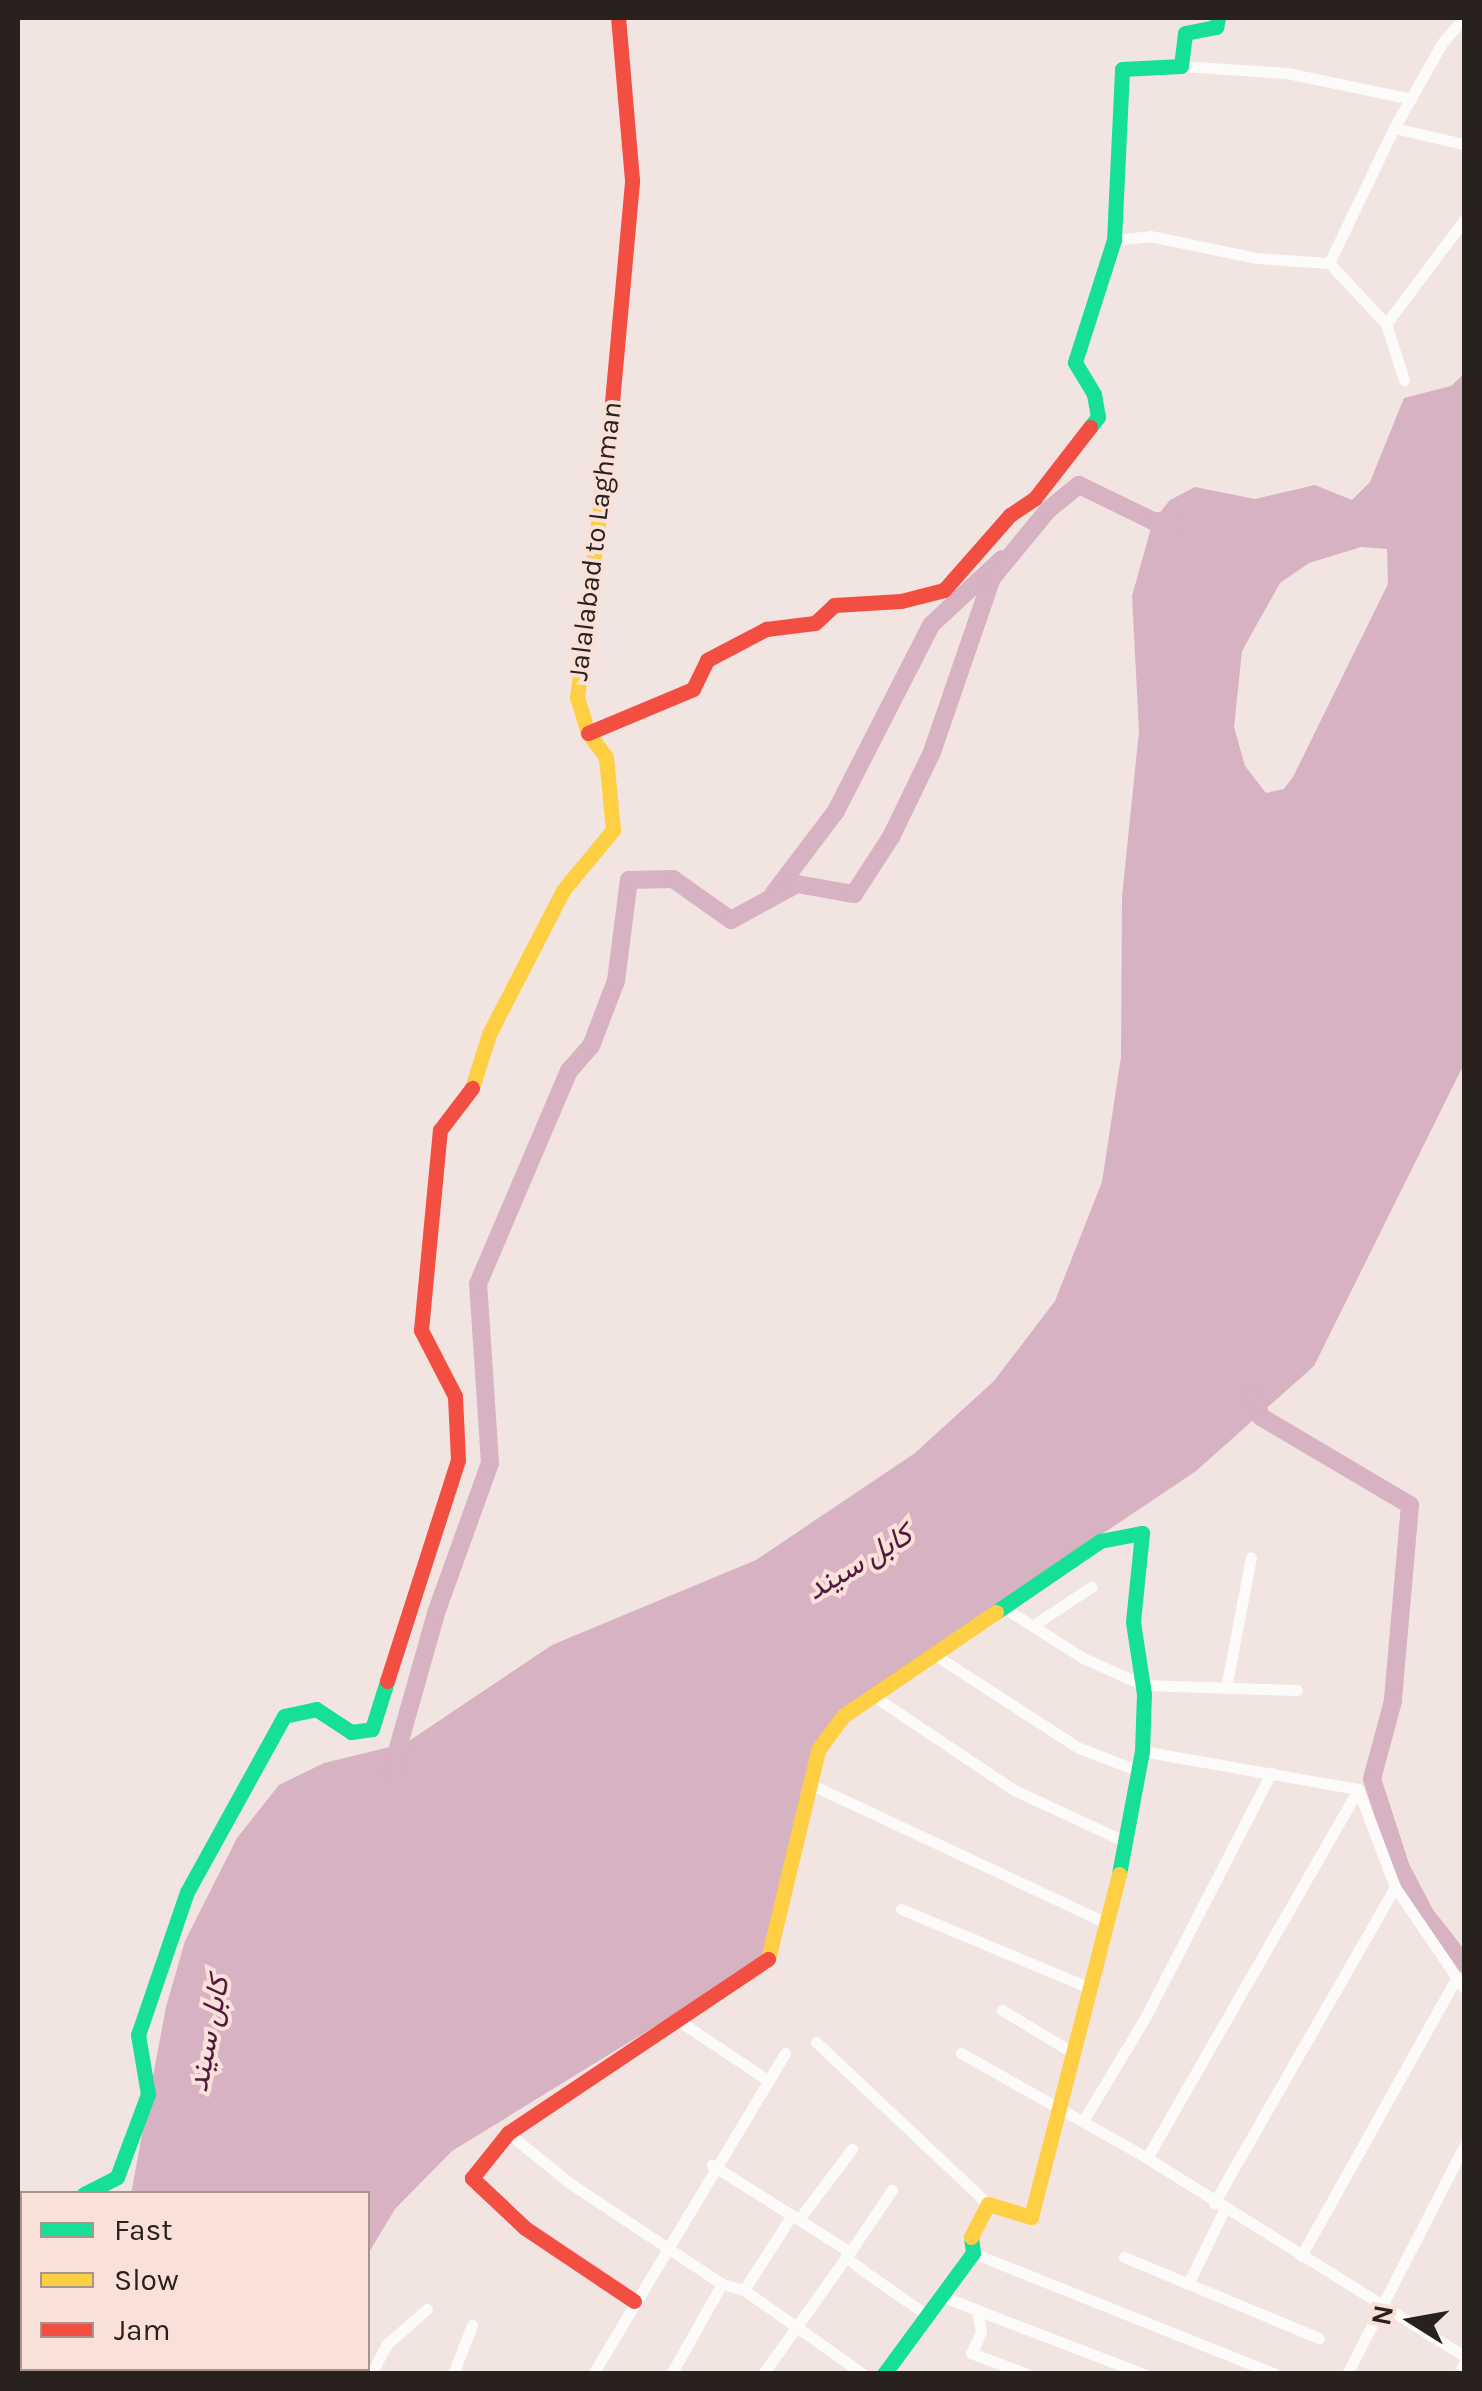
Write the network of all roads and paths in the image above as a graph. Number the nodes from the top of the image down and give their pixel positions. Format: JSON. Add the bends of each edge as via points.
{"nodes":[{"id":1,"x":618,"y":18,"type":"edge"},
{"id":2,"x":1218,"y":18,"type":"edge"},
{"id":3,"x":1464,"y":18,"type":"edge"},
{"id":4,"x":1181,"y":66,"type":"junction"},
{"id":5,"x":1411,"y":99,"type":"junction"},
{"id":6,"x":1394,"y":128,"type":"junction"},
{"id":7,"x":1464,"y":144,"type":"edge"},
{"id":8,"x":1464,"y":220,"type":"edge"},
{"id":9,"x":1114,"y":240,"type":"junction"},
{"id":10,"x":1330,"y":263,"type":"junction"},
{"id":11,"x":1386,"y":324,"type":"junction"},
{"id":12,"x":1404,"y":380,"type":"dead end"},
{"id":13,"x":588,"y":733,"type":"junction"},
{"id":14,"x":1251,"y":1557,"type":"dead end"},
{"id":15,"x":1091,"y":1586,"type":"dead end"},
{"id":16,"x":1003,"y":1607,"type":"junction"},
{"id":17,"x":1032,"y":1626,"type":"junction"},
{"id":18,"x":935,"y":1654,"type":"junction"},
{"id":19,"x":1143,"y":1685,"type":"junction"},
{"id":20,"x":1226,"y":1688,"type":"junction"},
{"id":21,"x":1298,"y":1690,"type":"dead end"},
{"id":22,"x":872,"y":1695,"type":"junction"},
{"id":23,"x":1142,"y":1751,"type":"junction"},
{"id":24,"x":1139,"y":1771,"type":"junction"},
{"id":25,"x":1271,"y":1774,"type":"junction"},
{"id":26,"x":812,"y":1785,"type":"junction"},
{"id":27,"x":1358,"y":1788,"type":"junction"},
{"id":28,"x":1126,"y":1842,"type":"junction"},
{"id":29,"x":1395,"y":1888,"type":"junction"},
{"id":30,"x":901,"y":1909,"type":"dead end"},
{"id":31,"x":1107,"y":1923,"type":"junction"},
{"id":32,"x":1460,"y":1983,"type":"edge"},
{"id":33,"x":1092,"y":1989,"type":"junction"},
{"id":34,"x":1002,"y":2010,"type":"dead end"},
{"id":35,"x":679,"y":2022,"type":"junction"},
{"id":36,"x":816,"y":2042,"type":"dead end"},
{"id":37,"x":784,"y":2053,"type":"dead end"},
{"id":38,"x":961,"y":2053,"type":"dead end"},
{"id":39,"x":1076,"y":2054,"type":"junction"},
{"id":40,"x":766,"y":2078,"type":"junction"},
{"id":41,"x":1060,"y":2112,"type":"junction"},
{"id":42,"x":1082,"y":2121,"type":"junction"},
{"id":43,"x":508,"y":2133,"type":"junction"},
{"id":44,"x":1464,"y":2146,"type":"edge"},
{"id":45,"x":852,"y":2149,"type":"dead end"},
{"id":46,"x":1148,"y":2158,"type":"junction"},
{"id":47,"x":712,"y":2165,"type":"junction"},
{"id":48,"x":892,"y":2190,"type":"dead end"},
{"id":49,"x":90,"y":2191,"type":"edge"},
{"id":50,"x":988,"y":2204,"type":"junction"},
{"id":51,"x":1219,"y":2207,"type":"junction"},
{"id":52,"x":796,"y":2217,"type":"junction"},
{"id":53,"x":665,"y":2245,"type":"junction"},
{"id":54,"x":972,"y":2253,"type":"junction"},
{"id":55,"x":848,"y":2255,"type":"junction"},
{"id":56,"x":1301,"y":2256,"type":"junction"},
{"id":57,"x":1124,"y":2257,"type":"dead end"},
{"id":58,"x":722,"y":2284,"type":"junction"},
{"id":59,"x":1188,"y":2284,"type":"junction"},
{"id":60,"x":744,"y":2290,"type":"junction"},
{"id":61,"x":941,"y":2296,"type":"junction"},
{"id":62,"x":634,"y":2301,"type":"junction"},
{"id":63,"x":1383,"y":2307,"type":"junction"},
{"id":64,"x":426,"y":2309,"type":"dead end"},
{"id":65,"x":977,"y":2310,"type":"junction"},
{"id":66,"x":927,"y":2315,"type":"junction"},
{"id":67,"x":472,"y":2325,"type":"dead end"},
{"id":68,"x":793,"y":2328,"type":"junction"},
{"id":69,"x":1319,"y":2338,"type":"dead end"},
{"id":70,"x":1464,"y":2359,"type":"edge"},
{"id":71,"x":370,"y":2374,"type":"edge"},
{"id":72,"x":452,"y":2374,"type":"edge"},
{"id":73,"x":594,"y":2374,"type":"edge"},
{"id":74,"x":670,"y":2374,"type":"edge"},
{"id":75,"x":763,"y":2374,"type":"edge"},
{"id":76,"x":863,"y":2374,"type":"edge"},
{"id":77,"x":884,"y":2374,"type":"edge"},
{"id":78,"x":1026,"y":2374,"type":"edge"},
{"id":79,"x":1144,"y":2374,"type":"edge"},
{"id":80,"x":1275,"y":2374,"type":"edge"},
{"id":81,"x":1347,"y":2374,"type":"edge"},
{"id":82,"x":1459,"y":2374,"type":"edge"}],
"edges":[{"from":1,"to":13,"type":"street","name":"Jalalabad to Laghman","via":[[632,180],[602,519],[576,698]]},
{"from":2,"to":4,"type":"street","via":[[1216,27],[1185,33]]},
{"from":3,"to":5,"type":"street"},
{"from":4,"to":5,"type":"street","via":[[1286,74]]},
{"from":4,"to":9,"type":"street","via":[[1122,69]]},
{"from":5,"to":6,"type":"street"},
{"from":6,"to":7,"type":"street"},
{"from":6,"to":10,"type":"street"},
{"from":8,"to":11,"type":"street"},
{"from":9,"to":10,"type":"street","via":[[1150,236],[1256,258]]},
{"from":9,"to":13,"type":"street","via":[[1075,362],[1098,416],[1035,498],[1010,515],[944,590],[901,602],[834,605],[815,623],[766,629],[707,660],[694,689]]},
{"from":10,"to":11,"type":"street"},
{"from":11,"to":12,"type":"street"},
{"from":13,"to":49,"type":"street","name":"Jalalabad to Laghman","via":[[606,757],[613,830],[564,889],[489,1034],[470,1094],[440,1130],[421,1330],[455,1396],[458,1460],[407,1632],[372,1729],[351,1732],[316,1709],[284,1716],[269,1741],[188,1892],[138,2034],[148,2094],[118,2177]]},
{"from":14,"to":20,"type":"street"},
{"from":15,"to":17,"type":"street"},
{"from":16,"to":17,"type":"street"},
{"from":16,"to":18,"type":"street"},
{"from":16,"to":19,"type":"street","via":[[1100,1541],[1142,1533],[1133,1622]]},
{"from":17,"to":19,"type":"street"},
{"from":18,"to":22,"type":"street"},
{"from":18,"to":24,"type":"street","via":[[1079,1748]]},
{"from":19,"to":20,"type":"street"},
{"from":19,"to":23,"type":"street"},
{"from":20,"to":21,"type":"street"},
{"from":22,"to":26,"type":"street","via":[[844,1716],[818,1750]]},
{"from":22,"to":28,"type":"street","via":[[1014,1790]]},
{"from":23,"to":24,"type":"street"},
{"from":23,"to":25,"type":"street"},
{"from":24,"to":28,"type":"street"},
{"from":25,"to":27,"type":"street"},
{"from":25,"to":42,"type":"street","via":[[1145,2018]]},
{"from":26,"to":31,"type":"street"},
{"from":26,"to":35,"type":"street","via":[[768,1960]]},
{"from":27,"to":29,"type":"street"},
{"from":27,"to":46,"type":"street"},
{"from":28,"to":31,"type":"street"},
{"from":29,"to":32,"type":"street"},
{"from":29,"to":51,"type":"street"},
{"from":30,"to":33,"type":"street"},
{"from":31,"to":33,"type":"street"},
{"from":32,"to":56,"type":"street"},
{"from":33,"to":39,"type":"street"},
{"from":34,"to":39,"type":"street"},
{"from":35,"to":40,"type":"street"},
{"from":35,"to":43,"type":"street"},
{"from":36,"to":50,"type":"street"},
{"from":37,"to":40,"type":"street"},
{"from":38,"to":41,"type":"street"},
{"from":39,"to":41,"type":"street"},
{"from":40,"to":47,"type":"street"},
{"from":41,"to":42,"type":"street"},
{"from":41,"to":50,"type":"street","via":[[1031,2217]]},
{"from":42,"to":46,"type":"street"},
{"from":43,"to":53,"type":"street"},
{"from":43,"to":62,"type":"street","via":[[472,2178],[524,2228]]},
{"from":44,"to":63,"type":"street"},
{"from":45,"to":52,"type":"street"},
{"from":46,"to":51,"type":"street"},
{"from":47,"to":52,"type":"street"},
{"from":47,"to":53,"type":"street"},
{"from":48,"to":55,"type":"street"},
{"from":50,"to":54,"type":"street","via":[[970,2239]]},
{"from":51,"to":56,"type":"street"},
{"from":51,"to":59,"type":"street"},
{"from":52,"to":55,"type":"street"},
{"from":52,"to":60,"type":"street"},
{"from":53,"to":58,"type":"street"},
{"from":53,"to":62,"type":"street"},
{"from":54,"to":61,"type":"street"},
{"from":54,"to":80,"type":"street"},
{"from":55,"to":66,"type":"street"},
{"from":55,"to":68,"type":"street"},
{"from":56,"to":63,"type":"street"},
{"from":57,"to":59,"type":"street"},
{"from":58,"to":60,"type":"street"},
{"from":58,"to":74,"type":"street"},
{"from":59,"to":69,"type":"street"},
{"from":60,"to":68,"type":"street"},
{"from":61,"to":65,"type":"street"},
{"from":61,"to":66,"type":"street"},
{"from":62,"to":73,"type":"street"},
{"from":63,"to":70,"type":"street"},
{"from":63,"to":81,"type":"street"},
{"from":64,"to":71,"type":"street","via":[[387,2344]]},
{"from":65,"to":78,"type":"street","via":[[982,2332],[971,2353]]},
{"from":65,"to":79,"type":"street"},
{"from":66,"to":77,"type":"street"},
{"from":67,"to":72,"type":"street"},
{"from":68,"to":75,"type":"street"},
{"from":68,"to":76,"type":"street"},
{"from":70,"to":82,"type":"street"}]}
